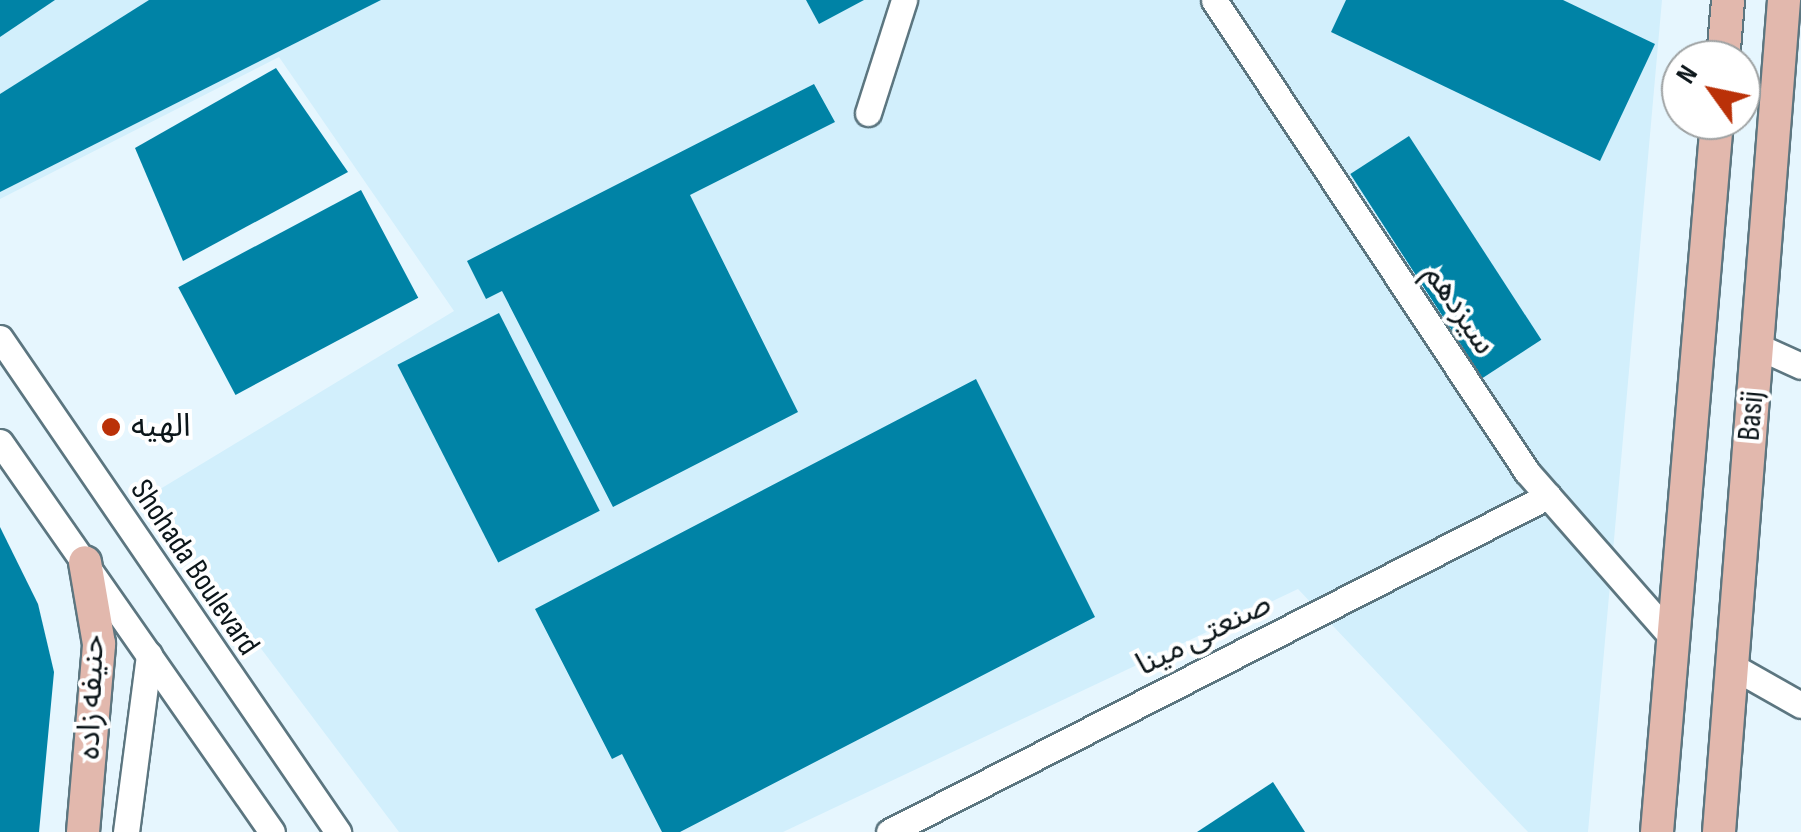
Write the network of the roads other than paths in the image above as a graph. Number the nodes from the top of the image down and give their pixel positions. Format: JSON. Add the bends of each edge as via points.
{"nodes":[{"id":1,"x":904,"y":0,"type":"edge"},
{"id":2,"x":1214,"y":0,"type":"edge"},
{"id":3,"x":1728,"y":0,"type":"edge"},
{"id":4,"x":1784,"y":0,"type":"edge"},
{"id":5,"x":1724,"y":40,"type":"edge"},
{"id":6,"x":868,"y":113,"type":"dead end"},
{"id":7,"x":1716,"y":140,"type":"edge"},
{"id":8,"x":0,"y":338,"type":"edge"},
{"id":9,"x":1757,"y":346,"type":"junction"},
{"id":10,"x":1801,"y":366,"type":"edge"},
{"id":11,"x":0,"y":442,"type":"edge"},
{"id":12,"x":1548,"y":496,"type":"junction"},
{"id":13,"x":85,"y":562,"type":"junction"},
{"id":14,"x":1673,"y":638,"type":"junction"},
{"id":15,"x":149,"y":654,"type":"junction"},
{"id":16,"x":1732,"y":666,"type":"junction"},
{"id":17,"x":1801,"y":705,"type":"edge"},
{"id":18,"x":83,"y":832,"type":"edge"},
{"id":19,"x":126,"y":832,"type":"edge"},
{"id":20,"x":272,"y":832,"type":"edge"},
{"id":21,"x":338,"y":832,"type":"edge"},
{"id":22,"x":889,"y":832,"type":"edge"},
{"id":23,"x":1657,"y":832,"type":"edge"},
{"id":24,"x":1719,"y":832,"type":"edge"}],
"edges":[{"from":1,"to":6,"type":"street"},
{"from":2,"to":12,"type":"street","name":"سیزدهم"},
{"from":3,"to":5,"type":"main road"},
{"from":4,"to":9,"type":"main road","name":"Basij"},
{"from":7,"to":14,"type":"main road","name":"Basij"},
{"from":8,"to":21,"type":"street","name":"Shohada Boulevard"},
{"from":9,"to":10,"type":"street"},
{"from":9,"to":16,"type":"main road","name":"Basij"},
{"from":11,"to":13,"type":"street"},
{"from":12,"to":14,"type":"street","name":"سیزدهم"},
{"from":12,"to":22,"type":"street","name":"صنعتی مینا"},
{"from":13,"to":15,"type":"street"},
{"from":13,"to":18,"type":"main road","name":"حنیفه زاده","via":[[99,644]]},
{"from":14,"to":23,"type":"main road","name":"Basij"},
{"from":15,"to":19,"type":"street"},
{"from":15,"to":20,"type":"street"},
{"from":16,"to":17,"type":"street"},
{"from":16,"to":24,"type":"main road","name":"Basij"}]}
